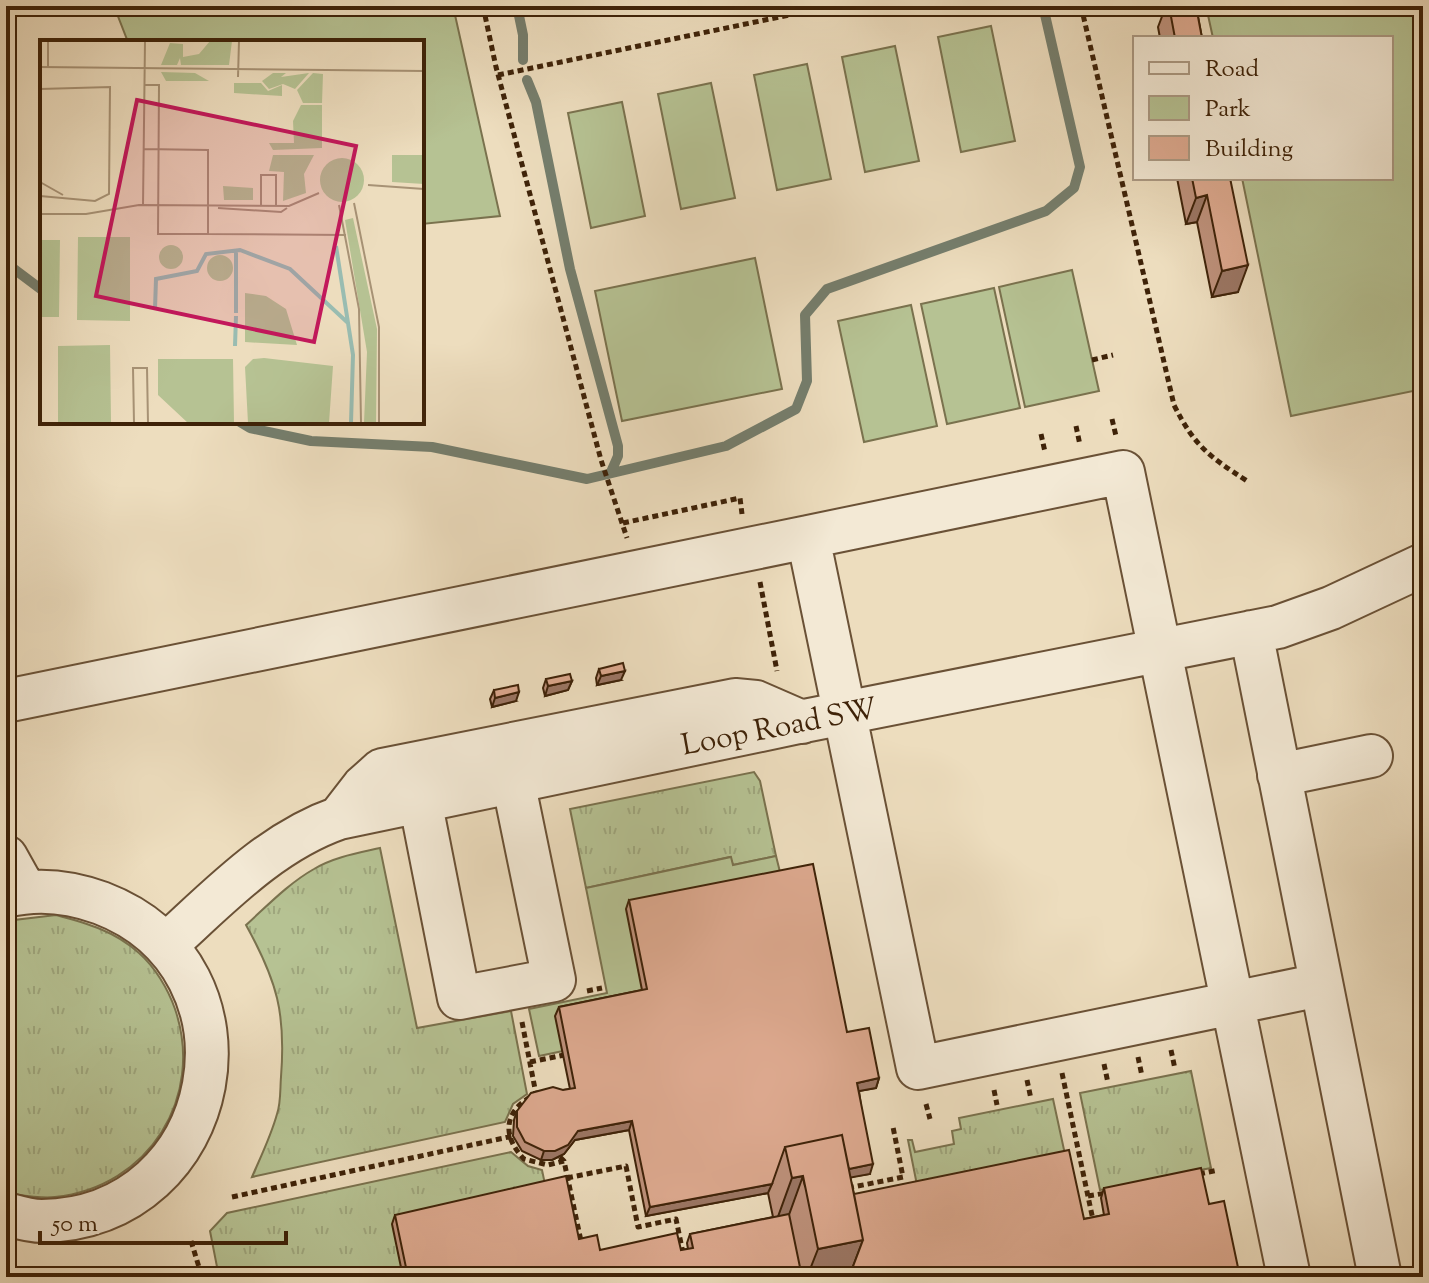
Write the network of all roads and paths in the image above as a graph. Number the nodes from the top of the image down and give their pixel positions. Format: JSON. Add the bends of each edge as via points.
{"nodes":[{"id":1,"x":483,"y":6,"type":"edge"},
{"id":2,"x":833,"y":6,"type":"edge"},
{"id":3,"x":1081,"y":6,"type":"edge"},
{"id":4,"x":498,"y":75,"type":"junction"},
{"id":5,"x":1113,"y":355,"type":"dead end"},
{"id":6,"x":1092,"y":360,"type":"dead end"},
{"id":7,"x":1247,"y":481,"type":"dead end"},
{"id":8,"x":741,"y":506,"type":"dead end"},
{"id":9,"x":808,"y":537,"type":"junction"},
{"id":10,"x":1423,"y":565,"type":"edge"},
{"id":11,"x":758,"y":572,"type":"dead end"},
{"id":12,"x":1251,"y":632,"type":"junction"},
{"id":13,"x":1159,"y":650,"type":"junction"},
{"id":14,"x":780,"y":683,"type":"dead end"},
{"id":15,"x":6,"y":701,"type":"edge"},
{"id":16,"x":845,"y":713,"type":"junction"},
{"id":17,"x":802,"y":722,"type":"junction"},
{"id":18,"x":1371,"y":756,"type":"dead end"},
{"id":19,"x":1279,"y":775,"type":"junction"},
{"id":20,"x":513,"y":781,"type":"junction"},
{"id":21,"x":420,"y":800,"type":"junction"},
{"id":22,"x":339,"y":818,"type":"junction"},
{"id":23,"x":12,"y":881,"type":"edge"},
{"id":24,"x":166,"y":945,"type":"junction"},
{"id":25,"x":1320,"y":985,"type":"junction"},
{"id":26,"x":1233,"y":1004,"type":"junction"},
{"id":27,"x":522,"y":1019,"type":"dead end"},
{"id":28,"x":564,"y":1055,"type":"edge"},
{"id":29,"x":530,"y":1062,"type":"junction"},
{"id":30,"x":1066,"y":1091,"type":"dead end"},
{"id":31,"x":893,"y":1127,"type":"dead end"},
{"id":32,"x":511,"y":1136,"type":"junction"},
{"id":33,"x":636,"y":1164,"type":"edge"},
{"id":34,"x":626,"y":1166,"type":"junction"},
{"id":35,"x":1218,"y":1170,"type":"dead end"},
{"id":36,"x":1189,"y":1176,"type":"edge"},
{"id":37,"x":567,"y":1178,"type":"junction"},
{"id":38,"x":842,"y":1189,"type":"edge"},
{"id":39,"x":1117,"y":1190,"type":"edge"},
{"id":40,"x":1088,"y":1196,"type":"junction"},
{"id":41,"x":232,"y":1197,"type":"dead end"},
{"id":42,"x":6,"y":1214,"type":"edge"},
{"id":43,"x":1093,"y":1225,"type":"edge"},
{"id":44,"x":191,"y":1241,"type":"dead end"},
{"id":45,"x":582,"y":1246,"type":"edge"},
{"id":46,"x":684,"y":1258,"type":"edge"},
{"id":47,"x":139,"y":1269,"type":"dead end"},
{"id":48,"x":141,"y":1277,"type":"edge"},
{"id":49,"x":202,"y":1277,"type":"edge"},
{"id":50,"x":1289,"y":1277,"type":"edge"},
{"id":51,"x":1380,"y":1277,"type":"edge"}],
"edges":[{"from":1,"to":4,"type":"path"},
{"from":2,"to":4,"type":"path"},
{"from":3,"to":7,"type":"path","via":[[1174,405],[1202,448]]},
{"from":4,"to":8,"type":"path","via":[[601,460],[624,526],[740,498]]},
{"from":5,"to":6,"type":"path"},
{"from":9,"to":13,"type":"street","via":[[1123,472]]},
{"from":9,"to":15,"type":"street"},
{"from":9,"to":16,"type":"street"},
{"from":10,"to":12,"type":"street","name":"Loop Road SW","via":[[1331,608]]},
{"from":11,"to":14,"type":"path"},
{"from":12,"to":13,"type":"street","name":"Loop Road SW"},
{"from":12,"to":19,"type":"street"},
{"from":13,"to":16,"type":"street","name":"Loop Road SW"},
{"from":13,"to":26,"type":"street"},
{"from":16,"to":17,"type":"street","name":"Loop Road SW"},
{"from":16,"to":26,"type":"street","via":[[918,1068]]},
{"from":17,"to":20,"type":"street","name":"Loop Road SW"},
{"from":17,"to":22,"type":"street","via":[[756,702],[735,700],[382,770]]},
{"from":18,"to":19,"type":"street"},
{"from":19,"to":25,"type":"street"},
{"from":20,"to":21,"type":"street","name":"Loop Road SW"},
{"from":20,"to":21,"type":"street","via":[[554,980],[459,998]]},
{"from":21,"to":22,"type":"street","name":"Loop Road SW"},
{"from":22,"to":24,"type":"street","name":"Loop Road SW","via":[[280,846]]},
{"from":23,"to":24,"type":"street","via":[[77,894],[125,912]]},
{"from":24,"to":42,"type":"street","via":[[194,989],[208,1039],[205,1091],[186,1140],[152,1180],[118,1203],[80,1217],[39,1221]]},
{"from":25,"to":26,"type":"street"},
{"from":25,"to":51,"type":"street"},
{"from":26,"to":50,"type":"street"},
{"from":27,"to":29,"type":"path"},
{"from":28,"to":29,"type":"path"},
{"from":29,"to":32,"type":"path","via":[[536,1096],[514,1111]]},
{"from":30,"to":40,"type":"path"},
{"from":31,"to":38,"type":"path","via":[[903,1177]]},
{"from":32,"to":37,"type":"path","via":[[524,1159],[548,1165],[562,1159]]},
{"from":32,"to":41,"type":"path"},
{"from":33,"to":34,"type":"path"},
{"from":34,"to":37,"type":"path"},
{"from":34,"to":46,"type":"path","via":[[638,1227],[676,1219]]},
{"from":35,"to":36,"type":"path"},
{"from":37,"to":45,"type":"path"},
{"from":39,"to":40,"type":"path"},
{"from":40,"to":43,"type":"path"},
{"from":44,"to":49,"type":"path"},
{"from":47,"to":48,"type":"path"}]}
